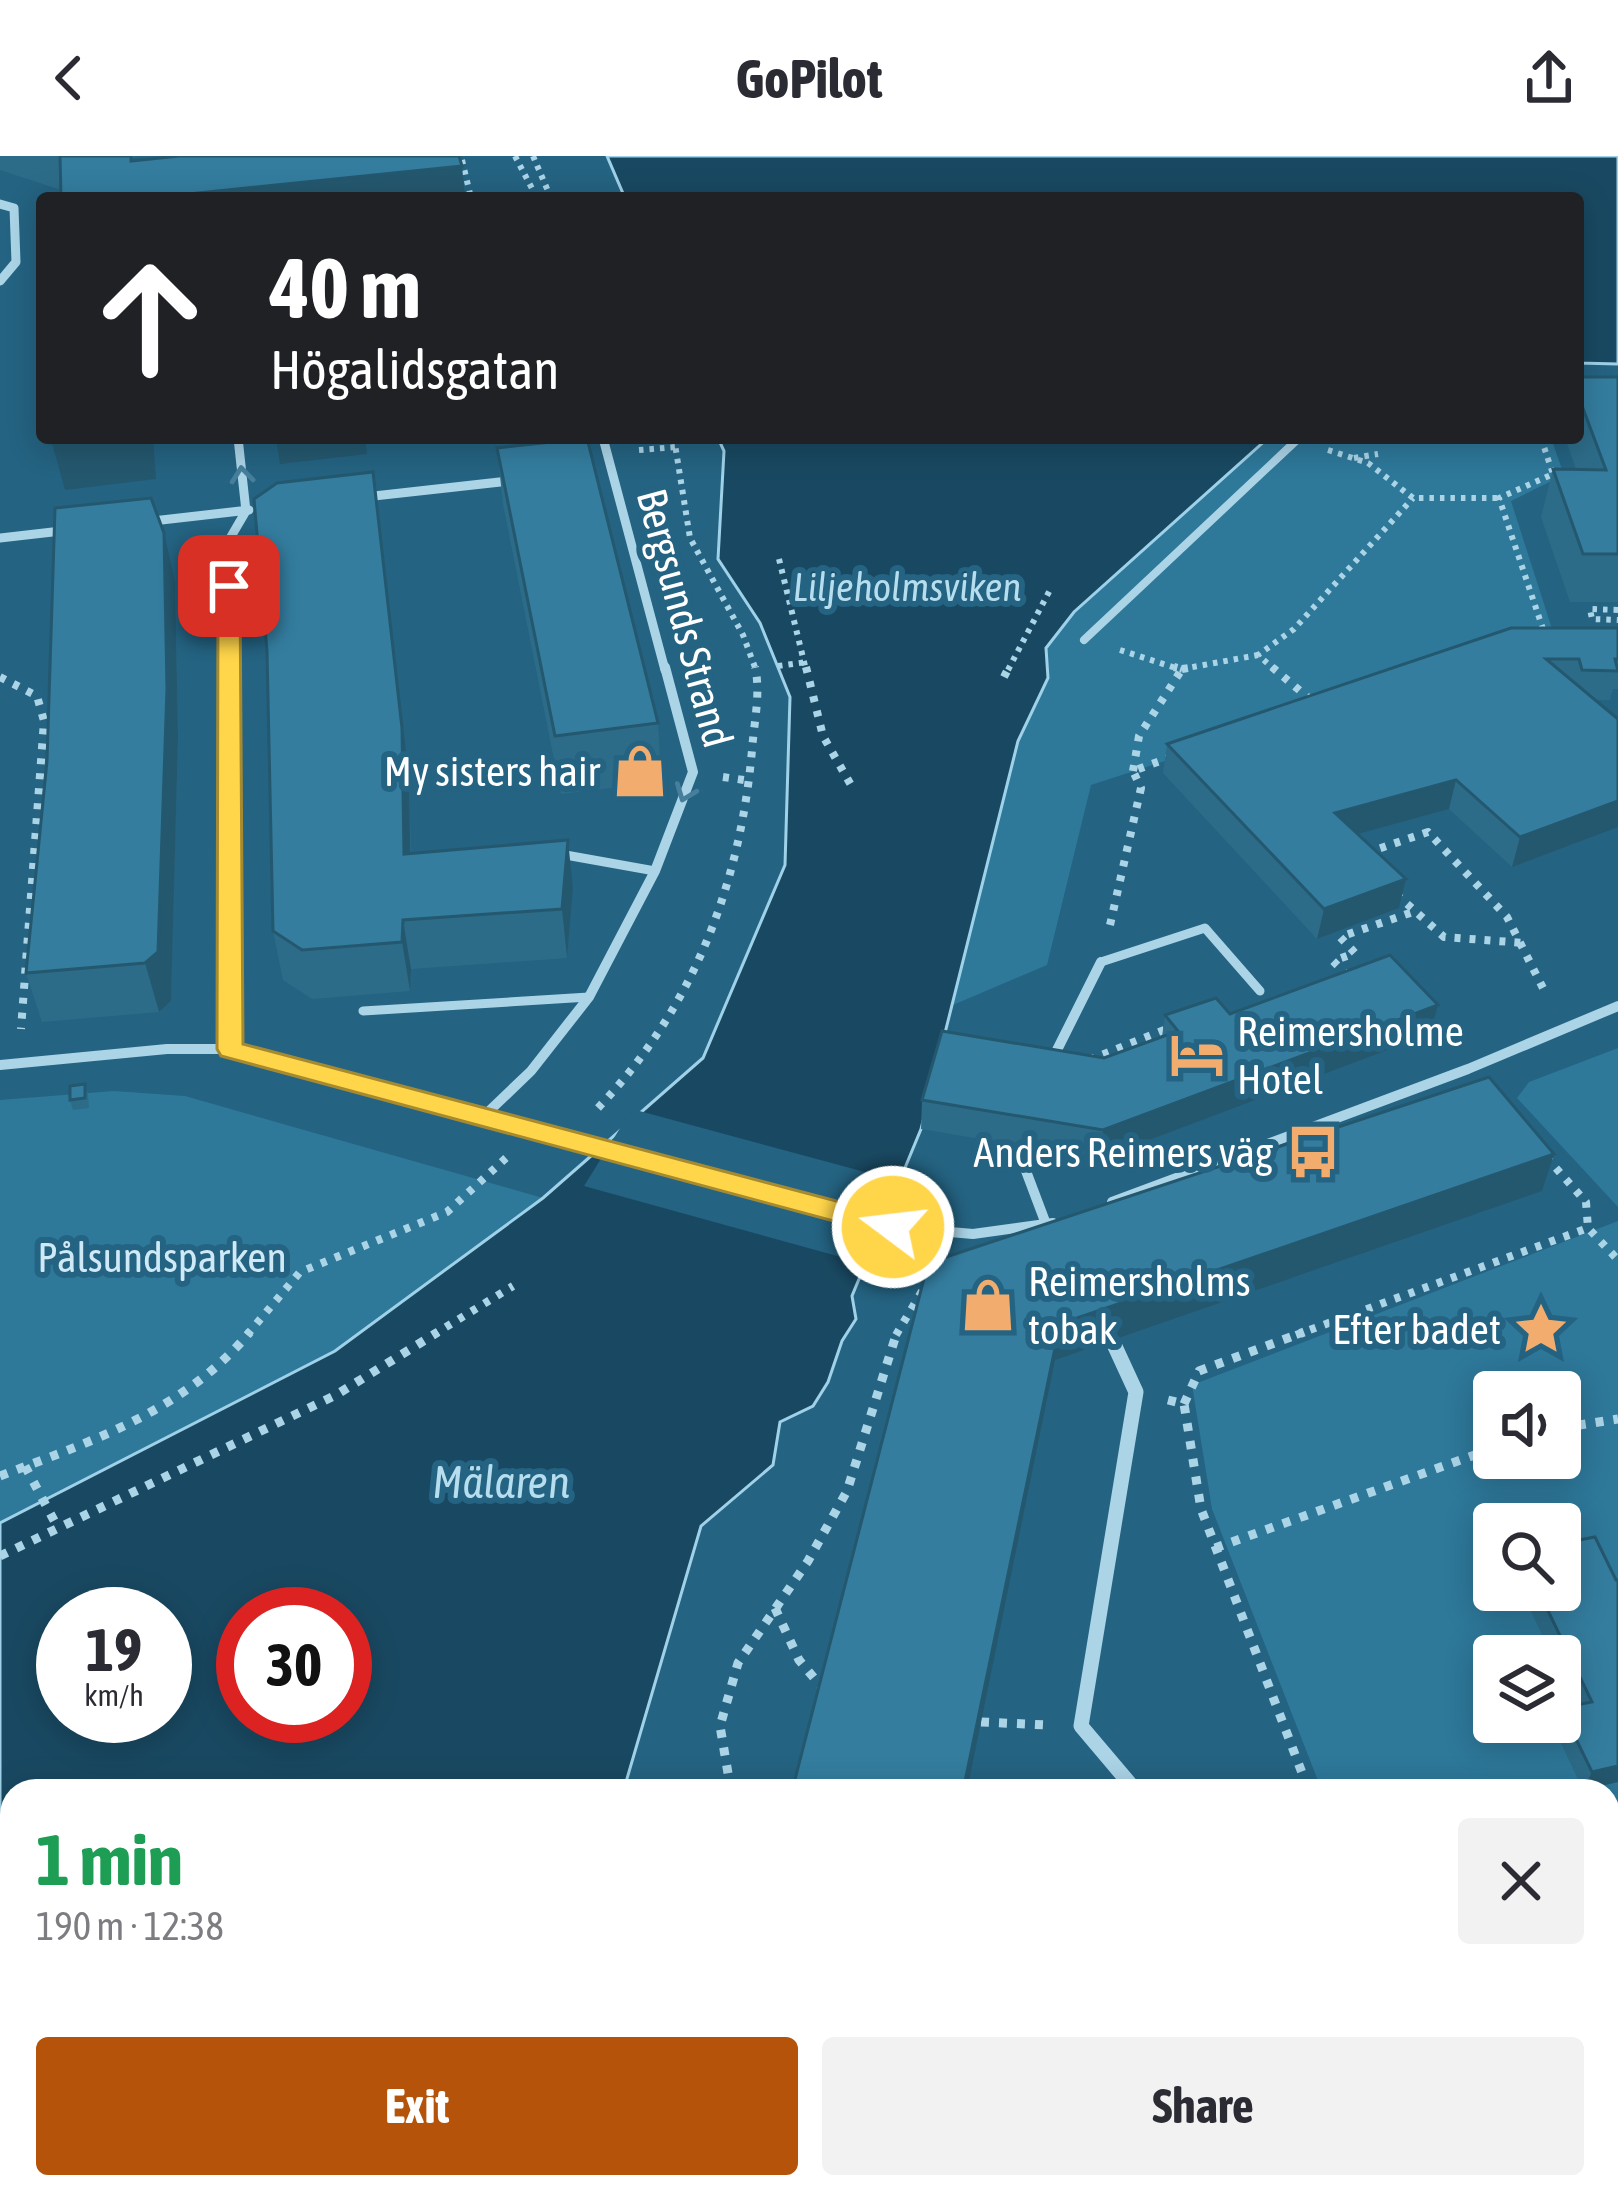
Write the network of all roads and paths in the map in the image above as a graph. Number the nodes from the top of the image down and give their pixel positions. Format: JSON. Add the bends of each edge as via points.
{"nodes":[{"id":1,"x":515,"y":156,"type":"edge"},
{"id":2,"x":533,"y":156,"type":"edge"},
{"id":3,"x":462,"y":160,"type":"edge"},
{"id":4,"x":470,"y":192,"type":"edge"},
{"id":5,"x":534,"y":192,"type":"edge"},
{"id":6,"x":548,"y":192,"type":"edge"},
{"id":7,"x":0,"y":204,"type":"edge"},
{"id":8,"x":0,"y":281,"type":"edge"},
{"id":9,"x":239,"y":444,"type":"edge"},
{"id":10,"x":605,"y":444,"type":"edge"},
{"id":11,"x":1293,"y":444,"type":"edge"},
{"id":12,"x":1312,"y":444,"type":"edge"},
{"id":13,"x":1543,"y":444,"type":"edge"},
{"id":14,"x":676,"y":446,"type":"dead end"},
{"id":15,"x":656,"y":448,"type":"dead end"},
{"id":16,"x":1378,"y":454,"type":"dead end"},
{"id":17,"x":1352,"y":458,"type":"junction"},
{"id":18,"x":612,"y":470,"type":"junction"},
{"id":19,"x":590,"y":472,"type":"edge"},
{"id":20,"x":521,"y":479,"type":"edge"},
{"id":21,"x":1499,"y":497,"type":"junction"},
{"id":22,"x":356,"y":498,"type":"edge"},
{"id":23,"x":1413,"y":498,"type":"junction"},
{"id":24,"x":268,"y":508,"type":"edge"},
{"id":25,"x":246,"y":511,"type":"junction"},
{"id":26,"x":134,"y":523,"type":"edge"},
{"id":27,"x":89,"y":528,"type":"edge"},
{"id":28,"x":0,"y":538,"type":"edge"},
{"id":29,"x":779,"y":559,"type":"dead end"},
{"id":30,"x":1052,"y":588,"type":"dead end"},
{"id":31,"x":1618,"y":610,"type":"edge"},
{"id":32,"x":1618,"y":620,"type":"edge"},
{"id":33,"x":1031,"y":626,"type":"junction"},
{"id":34,"x":1052,"y":633,"type":"dead end"},
{"id":35,"x":1084,"y":640,"type":"joint"},
{"id":36,"x":1524,"y":641,"type":"edge"},
{"id":37,"x":1258,"y":655,"type":"junction"},
{"id":38,"x":807,"y":662,"type":"junction"},
{"id":39,"x":778,"y":666,"type":"dead end"},
{"id":40,"x":1182,"y":669,"type":"junction"},
{"id":41,"x":0,"y":677,"type":"edge"},
{"id":42,"x":1004,"y":677,"type":"dead end"},
{"id":43,"x":1295,"y":712,"type":"edge"},
{"id":44,"x":1173,"y":756,"type":"edge"},
{"id":45,"x":1132,"y":771,"type":"junction"},
{"id":46,"x":851,"y":785,"type":"dead end"},
{"id":47,"x":548,"y":852,"type":"edge"},
{"id":48,"x":1374,"y":869,"type":"edge"},
{"id":49,"x":655,"y":871,"type":"junction"},
{"id":50,"x":1387,"y":883,"type":"edge"},
{"id":51,"x":1413,"y":912,"type":"junction"},
{"id":52,"x":1524,"y":943,"type":"junction"},
{"id":53,"x":1101,"y":962,"type":"junction"},
{"id":54,"x":1334,"y":984,"type":"edge"},
{"id":55,"x":1260,"y":991,"type":"dead end"},
{"id":56,"x":1546,"y":994,"type":"dead end"},
{"id":57,"x":589,"y":997,"type":"junction"},
{"id":58,"x":1618,"y":1006,"type":"edge"},
{"id":59,"x":364,"y":1011,"type":"edge"},
{"id":60,"x":1180,"y":1023,"type":"edge"},
{"id":61,"x":21,"y":1030,"type":"edge"},
{"id":62,"x":230,"y":1049,"type":"junction"},
{"id":63,"x":0,"y":1065,"type":"edge"},
{"id":64,"x":1046,"y":1073,"type":"joint"},
{"id":65,"x":486,"y":1114,"type":"junction"},
{"id":66,"x":1028,"y":1147,"type":"edge"},
{"id":67,"x":1544,"y":1154,"type":"edge"},
{"id":68,"x":506,"y":1158,"type":"dead end"},
{"id":69,"x":1088,"y":1211,"type":"edge"},
{"id":70,"x":1067,"y":1218,"type":"edge"},
{"id":71,"x":1046,"y":1225,"type":"junction"},
{"id":72,"x":1588,"y":1228,"type":"junction"},
{"id":73,"x":1056,"y":1250,"type":"edge"},
{"id":74,"x":1618,"y":1260,"type":"edge"},
{"id":75,"x":937,"y":1280,"type":"edge"},
{"id":76,"x":513,"y":1286,"type":"dead end"},
{"id":77,"x":1112,"y":1340,"type":"edge"},
{"id":78,"x":1136,"y":1392,"type":"junction"},
{"id":79,"x":1184,"y":1404,"type":"junction"},
{"id":80,"x":1618,"y":1420,"type":"edge"},
{"id":81,"x":1581,"y":1425,"type":"edge"},
{"id":82,"x":1473,"y":1456,"type":"edge"},
{"id":83,"x":25,"y":1466,"type":"junction"},
{"id":84,"x":0,"y":1476,"type":"edge"},
{"id":85,"x":58,"y":1528,"type":"junction"},
{"id":86,"x":1215,"y":1548,"type":"junction"},
{"id":87,"x":0,"y":1556,"type":"edge"},
{"id":88,"x":776,"y":1608,"type":"junction"},
{"id":89,"x":826,"y":1692,"type":"edge"},
{"id":90,"x":981,"y":1723,"type":"edge"},
{"id":91,"x":1081,"y":1726,"type":"junction"},
{"id":92,"x":728,"y":1779,"type":"edge"},
{"id":93,"x":1126,"y":1779,"type":"edge"},
{"id":94,"x":1304,"y":1779,"type":"edge"}],
"edges":[{"from":1,"to":5,"type":"path"},
{"from":2,"to":6,"type":"path"},
{"from":3,"to":4,"type":"path"},
{"from":7,"to":8,"type":"street","via":[[14,208],[16,262]]},
{"from":25,"to":9,"type":"street","one_way":true},
{"from":10,"to":18,"type":"street","name":"Bergsunds Strand"},
{"from":11,"to":35,"type":"street"},
{"from":12,"to":17,"type":"path"},
{"from":13,"to":21,"type":"path","via":[[1553,474]]},
{"from":14,"to":15,"type":"path"},
{"from":16,"to":17,"type":"path"},
{"from":17,"to":23,"type":"path"},
{"from":18,"to":19,"type":"street"},
{"from":18,"to":49,"type":"street","name":"Bergsunds Strand","one_way":true,"via":[[693,772]]},
{"from":20,"to":22,"type":"street"},
{"from":21,"to":23,"type":"path"},
{"from":21,"to":36,"type":"path","via":[[1546,639]]},
{"from":23,"to":37,"type":"path","via":[[1294,629]]},
{"from":24,"to":25,"type":"street"},
{"from":25,"to":26,"type":"street"},
{"from":25,"to":62,"type":"street","via":[[229,540]]},
{"from":27,"to":28,"type":"street"},
{"from":29,"to":38,"type":"path"},
{"from":30,"to":33,"type":"path"},
{"from":31,"to":32,"type":"path","via":[[1589,609],[1592,619]]},
{"from":33,"to":34,"type":"path"},
{"from":33,"to":42,"type":"path"},
{"from":35,"to":40,"type":"path"},
{"from":37,"to":40,"type":"path"},
{"from":37,"to":43,"type":"path","via":[[1316,704]]},
{"from":38,"to":39,"type":"path"},
{"from":38,"to":46,"type":"path","via":[[823,736]]},
{"from":40,"to":45,"type":"path","via":[[1139,736]]},
{"from":41,"to":61,"type":"path","via":[[37,696],[44,721]]},
{"from":44,"to":45,"type":"path"},
{"from":45,"to":53,"type":"path","via":[[1141,788]]},
{"from":47,"to":49,"type":"lane"},
{"from":48,"to":52,"type":"path","via":[[1361,855],[1428,832]]},
{"from":49,"to":57,"type":"street","name":"Bergsunds Strand"},
{"from":50,"to":51,"type":"path"},
{"from":51,"to":52,"type":"path","via":[[1444,937]]},
{"from":51,"to":54,"type":"path","via":[[1340,937],[1355,953],[1334,961],[1350,979]]},
{"from":52,"to":56,"type":"path"},
{"from":53,"to":55,"type":"lane","via":[[1205,928]]},
{"from":53,"to":64,"type":"street"},
{"from":57,"to":59,"type":"lane"},
{"from":57,"to":65,"type":"street","name":"Bergsunds Strand"},
{"from":58,"to":69,"type":"street"},
{"from":60,"to":64,"type":"path"},
{"from":62,"to":63,"type":"street"},
{"from":62,"to":65,"type":"street"},
{"from":65,"to":71,"type":"street","via":[[893,1227],[955,1236]]},
{"from":66,"to":71,"type":"street","via":[[1026,1171]]},
{"from":67,"to":72,"type":"path","via":[[1586,1202]]},
{"from":68,"to":83,"type":"path","via":[[447,1212],[300,1272],[191,1389],[130,1426]]},
{"from":70,"to":71,"type":"street"},
{"from":71,"to":73,"type":"street"},
{"from":72,"to":74,"type":"path"},
{"from":72,"to":79,"type":"path","via":[[1199,1371]]},
{"from":75,"to":88,"type":"path","via":[[900,1322],[847,1491]]},
{"from":76,"to":85,"type":"path","via":[[336,1395]]},
{"from":77,"to":78,"type":"street"},
{"from":78,"to":79,"type":"path"},
{"from":78,"to":91,"type":"street"},
{"from":79,"to":86,"type":"path"},
{"from":80,"to":81,"type":"path"},
{"from":82,"to":86,"type":"path"},
{"from":83,"to":84,"type":"path"},
{"from":83,"to":85,"type":"path"},
{"from":85,"to":87,"type":"path"},
{"from":86,"to":94,"type":"path"},
{"from":88,"to":89,"type":"path"},
{"from":88,"to":92,"type":"path","via":[[738,1663],[720,1726]]},
{"from":90,"to":91,"type":"path"},
{"from":91,"to":93,"type":"street"}]}
